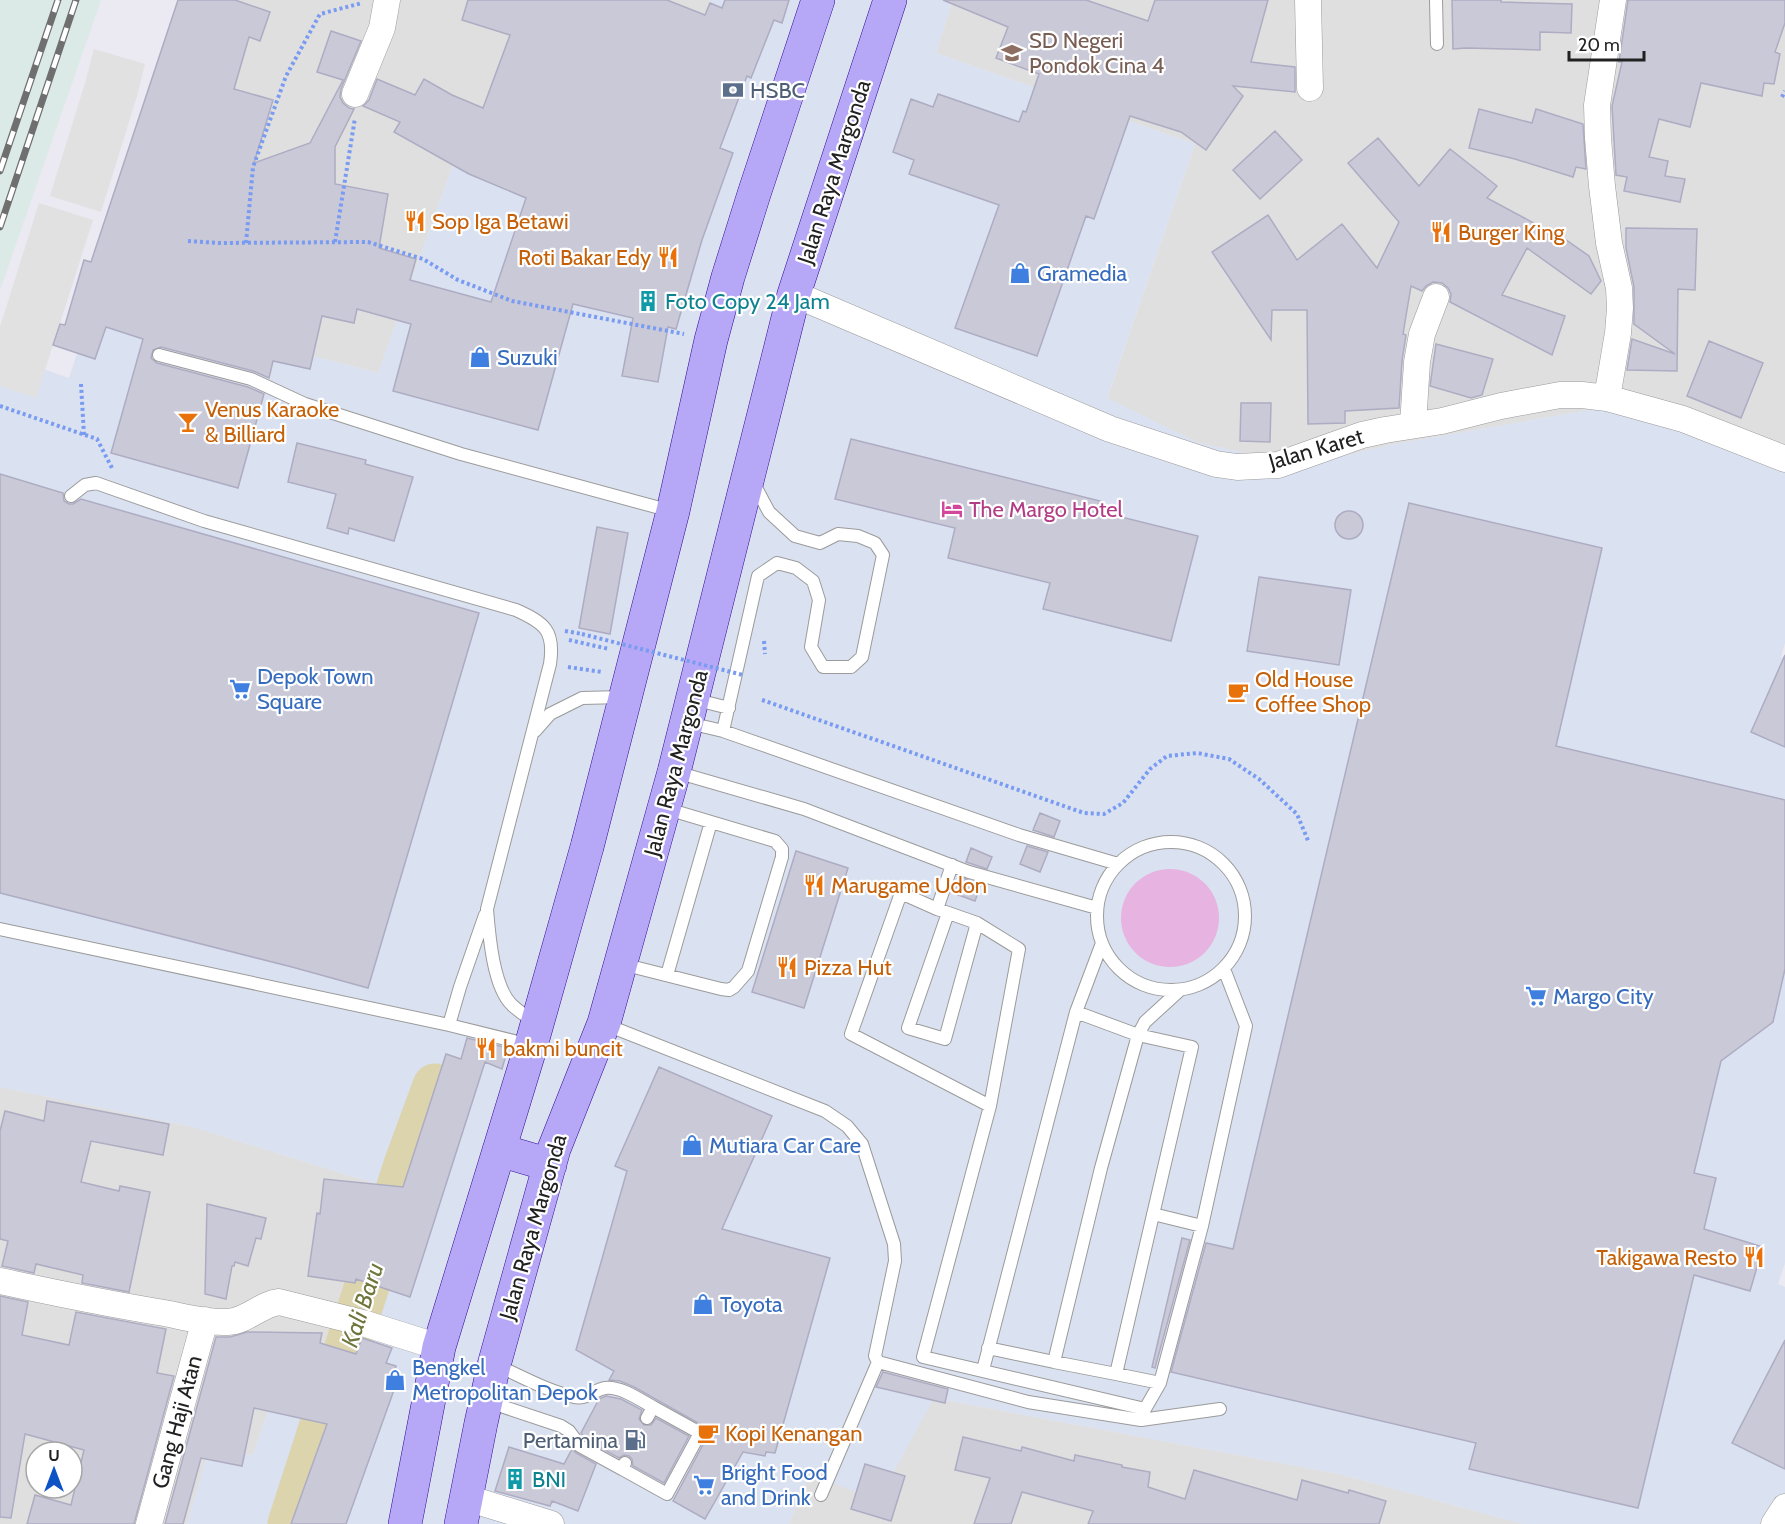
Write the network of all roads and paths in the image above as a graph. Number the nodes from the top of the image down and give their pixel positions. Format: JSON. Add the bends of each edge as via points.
{"nodes":[{"id":1,"x":818,"y":0,"type":"edge"},
{"id":2,"x":890,"y":0,"type":"edge"},
{"id":3,"x":1308,"y":0,"type":"edge"},
{"id":4,"x":1436,"y":0,"type":"edge"},
{"id":5,"x":1613,"y":0,"type":"edge"},
{"id":6,"x":376,"y":1,"type":"edge"},
{"id":7,"x":1437,"y":44,"type":"dead end"},
{"id":8,"x":1310,"y":88,"type":"dead end"},
{"id":9,"x":1785,"y":91,"type":"edge"},
{"id":10,"x":356,"y":94,"type":"joint"},
{"id":11,"x":1782,"y":98,"type":"dead end"},
{"id":12,"x":188,"y":241,"type":"dead end"},
{"id":13,"x":335,"y":242,"type":"junction"},
{"id":14,"x":246,"y":243,"type":"junction"},
{"id":15,"x":794,"y":294,"type":"junction"},
{"id":16,"x":1436,"y":297,"type":"dead end"},
{"id":17,"x":711,"y":340,"type":"junction"},
{"id":18,"x":159,"y":355,"type":"dead end"},
{"id":19,"x":81,"y":384,"type":"dead end"},
{"id":20,"x":1607,"y":398,"type":"junction"},
{"id":21,"x":0,"y":406,"type":"edge"},
{"id":22,"x":1413,"y":425,"type":"junction"},
{"id":23,"x":84,"y":435,"type":"junction"},
{"id":24,"x":1785,"y":459,"type":"edge"},
{"id":25,"x":114,"y":471,"type":"dead end"},
{"id":26,"x":749,"y":474,"type":"junction"},
{"id":27,"x":71,"y":496,"type":"dead end"},
{"id":28,"x":673,"y":511,"type":"junction"},
{"id":29,"x":609,"y":657,"type":"dead end"},
{"id":30,"x":550,"y":664,"type":"junction"},
{"id":31,"x":607,"y":665,"type":"dead end"},
{"id":32,"x":743,"y":675,"type":"dead end"},
{"id":33,"x":626,"y":697,"type":"junction"},
{"id":34,"x":762,"y":700,"type":"dead end"},
{"id":35,"x":729,"y":708,"type":"junction"},
{"id":36,"x":690,"y":711,"type":"junction"},
{"id":37,"x":723,"y":731,"type":"junction"},
{"id":38,"x":532,"y":734,"type":"junction"},
{"id":39,"x":675,"y":772,"type":"junction"},
{"id":40,"x":664,"y":808,"type":"junction"},
{"id":41,"x":711,"y":822,"type":"junction"},
{"id":42,"x":1309,"y":843,"type":"dead end"},
{"id":43,"x":1118,"y":864,"type":"junction"},
{"id":44,"x":952,"y":865,"type":"junction"},
{"id":45,"x":1097,"y":908,"type":"junction"},
{"id":46,"x":487,"y":909,"type":"junction"},
{"id":47,"x":942,"y":911,"type":"junction"},
{"id":48,"x":977,"y":924,"type":"junction"},
{"id":49,"x":0,"y":929,"type":"edge"},
{"id":50,"x":1101,"y":943,"type":"junction"},
{"id":51,"x":621,"y":964,"type":"junction"},
{"id":52,"x":1224,"y":969,"type":"junction"},
{"id":53,"x":667,"y":975,"type":"junction"},
{"id":54,"x":1180,"y":990,"type":"junction"},
{"id":55,"x":1076,"y":1012,"type":"junction"},
{"id":56,"x":604,"y":1023,"type":"junction"},
{"id":57,"x":449,"y":1025,"type":"junction"},
{"id":58,"x":534,"y":1035,"type":"junction"},
{"id":59,"x":1138,"y":1035,"type":"junction"},
{"id":60,"x":990,"y":1106,"type":"junction"},
{"id":61,"x":499,"y":1150,"type":"junction"},
{"id":62,"x":550,"y":1164,"type":"junction"},
{"id":63,"x":1153,"y":1214,"type":"junction"},
{"id":64,"x":1202,"y":1226,"type":"junction"},
{"id":65,"x":0,"y":1281,"type":"edge"},
{"id":66,"x":205,"y":1320,"type":"junction"},
{"id":67,"x":439,"y":1347,"type":"junction"},
{"id":68,"x":988,"y":1348,"type":"junction"},
{"id":69,"x":878,"y":1362,"type":"junction"},
{"id":70,"x":1054,"y":1362,"type":"junction"},
{"id":71,"x":495,"y":1365,"type":"junction"},
{"id":72,"x":983,"y":1370,"type":"junction"},
{"id":73,"x":1116,"y":1374,"type":"junction"},
{"id":74,"x":1160,"y":1383,"type":"junction"},
{"id":75,"x":486,"y":1401,"type":"junction"},
{"id":76,"x":1220,"y":1409,"type":"dead end"},
{"id":77,"x":821,"y":1495,"type":"dead end"},
{"id":78,"x":1785,"y":1507,"type":"edge"},
{"id":79,"x":464,"y":1511,"type":"edge"},
{"id":80,"x":149,"y":1524,"type":"edge"},
{"id":81,"x":405,"y":1524,"type":"edge"},
{"id":82,"x":551,"y":1524,"type":"edge"},
{"id":83,"x":1774,"y":1524,"type":"edge"}],
"edges":[{"from":1,"to":17,"type":"main road"},
{"from":2,"to":15,"type":"main road","name":"Jalan Raya Margonda"},
{"from":3,"to":8,"type":"street"},
{"from":4,"to":7,"type":"lane"},
{"from":5,"to":20,"type":"street","via":[[1597,105],[1602,186],[1619,298],[1618,333]]},
{"from":6,"to":10,"type":"street","via":[[382,28]]},
{"from":6,"to":14,"type":"path","via":[[320,14],[286,76],[253,166]]},
{"from":9,"to":11,"type":"path"},
{"from":10,"to":13,"type":"path"},
{"from":12,"to":14,"type":"path"},
{"from":13,"to":14,"type":"path"},
{"from":13,"to":17,"type":"path","via":[[368,242],[423,259],[458,280],[512,301]]},
{"from":15,"to":22,"type":"street","name":"Jalan Karet","via":[[1110,429],[1216,464],[1278,465],[1362,435]]},
{"from":15,"to":26,"type":"main road","name":"Jalan Raya Margonda"},
{"from":16,"to":22,"type":"street","via":[[1422,334]]},
{"from":17,"to":28,"type":"main road"},
{"from":18,"to":28,"type":"lane","via":[[251,380],[305,404],[461,454]]},
{"from":19,"to":23,"type":"path"},
{"from":20,"to":22,"type":"street","name":"Jalan Karet","via":[[1560,395]]},
{"from":20,"to":24,"type":"street","name":"Jalan Karet","via":[[1683,419]]},
{"from":21,"to":23,"type":"path"},
{"from":23,"to":25,"type":"path","via":[[97,439]]},
{"from":26,"to":35,"type":"lane","via":[[769,512],[795,536],[820,543],[838,534],[858,536],[875,543],[883,555],[862,657],[851,667],[823,667],[811,647],[819,600],[813,581],[796,568],[777,563],[758,576]]},
{"from":26,"to":36,"type":"main road","name":"Jalan Raya Margonda"},
{"from":27,"to":30,"type":"lane","via":[[85,485],[96,483],[204,520],[516,610],[544,626],[550,637]]},
{"from":28,"to":33,"type":"main road"},
{"from":29,"to":32,"type":"path","bridge":true,"via":[[611,649],[564,639],[565,631]]},
{"from":30,"to":31,"type":"path","via":[[605,672]]},
{"from":30,"to":38,"type":"lane"},
{"from":33,"to":38,"type":"lane","via":[[582,698],[550,714]]},
{"from":33,"to":58,"type":"main road"},
{"from":34,"to":42,"type":"path","via":[[1084,813],[1104,814],[1123,803],[1150,769],[1167,756],[1197,753],[1229,759],[1259,779],[1297,814]]},
{"from":35,"to":36,"type":"lane"},
{"from":35,"to":37,"type":"lane"},
{"from":36,"to":37,"type":"lane"},
{"from":36,"to":39,"type":"main road","name":"Jalan Raya Margonda"},
{"from":37,"to":43,"type":"lane","via":[[1019,835]]},
{"from":38,"to":46,"type":"lane"},
{"from":39,"to":40,"type":"main road","name":"Jalan Raya Margonda"},
{"from":39,"to":44,"type":"lane","via":[[804,809]]},
{"from":40,"to":41,"type":"lane"},
{"from":40,"to":51,"type":"main road","name":"Jalan Raya Margonda"},
{"from":41,"to":53,"type":"lane"},
{"from":41,"to":53,"type":"lane","via":[[775,842],[782,849],[782,857],[748,971],[734,987],[721,989]]},
{"from":43,"to":45,"type":"lane","via":[[1103,885]]},
{"from":43,"to":52,"type":"lane","via":[[1139,849],[1164,842],[1190,844],[1214,855],[1232,874],[1243,897],[1245,923],[1239,947]]},
{"from":44,"to":45,"type":"lane"},
{"from":44,"to":47,"type":"lane"},
{"from":45,"to":50,"type":"lane"},
{"from":46,"to":57,"type":"lane"},
{"from":46,"to":58,"type":"lane","via":[[489,942],[503,991]]},
{"from":47,"to":48,"type":"lane"},
{"from":47,"to":48,"type":"lane","via":[[908,1028],[945,1039]]},
{"from":47,"to":60,"type":"lane","via":[[901,893],[851,1034]]},
{"from":48,"to":60,"type":"lane","via":[[1019,949]]},
{"from":49,"to":57,"type":"lane"},
{"from":50,"to":54,"type":"lane","via":[[1114,964],[1133,980],[1156,989]]},
{"from":50,"to":55,"type":"lane"},
{"from":51,"to":53,"type":"lane"},
{"from":51,"to":56,"type":"main road","name":"Jalan Raya Margonda"},
{"from":52,"to":54,"type":"lane","via":[[1204,983]]},
{"from":52,"to":64,"type":"lane","via":[[1246,1026]]},
{"from":54,"to":59,"type":"lane","via":[[1145,1022]]},
{"from":55,"to":59,"type":"lane"},
{"from":55,"to":68,"type":"lane"},
{"from":56,"to":62,"type":"main road","name":"Jalan Raya Margonda"},
{"from":56,"to":69,"type":"lane","via":[[825,1111],[847,1126],[862,1144],[894,1244],[895,1261],[875,1356]]},
{"from":57,"to":58,"type":"lane"},
{"from":58,"to":61,"type":"main road"},
{"from":59,"to":63,"type":"lane","via":[[1192,1047]]},
{"from":59,"to":70,"type":"lane"},
{"from":60,"to":72,"type":"lane","via":[[923,1357]]},
{"from":61,"to":62,"type":"main road"},
{"from":61,"to":67,"type":"main road"},
{"from":62,"to":71,"type":"main road","name":"Jalan Raya Margonda"},
{"from":63,"to":64,"type":"lane"},
{"from":63,"to":73,"type":"lane"},
{"from":64,"to":74,"type":"lane"},
{"from":65,"to":66,"type":"street"},
{"from":66,"to":67,"type":"street","via":[[239,1320],[279,1302]]},
{"from":66,"to":80,"type":"street","name":"Gang Haji Atan"},
{"from":67,"to":81,"type":"main road"},
{"from":68,"to":70,"type":"lane"},
{"from":68,"to":72,"type":"lane"},
{"from":69,"to":76,"type":"lane","via":[[1028,1402],[1141,1420]]},
{"from":69,"to":77,"type":"lane"},
{"from":70,"to":73,"type":"lane"},
{"from":71,"to":75,"type":"main road","name":"Jalan Raya Margonda"},
{"from":71,"to":75,"type":"lane","via":[[575,1398],[607,1388],[620,1390],[650,1413],[700,1433],[667,1494],[624,1466],[580,1446],[561,1426]]},
{"from":72,"to":74,"type":"lane","via":[[1145,1409]]},
{"from":73,"to":74,"type":"lane"},
{"from":75,"to":79,"type":"main road","name":"Jalan Raya Margonda"},
{"from":78,"to":83,"type":"street"},
{"from":79,"to":82,"type":"street"}]}
